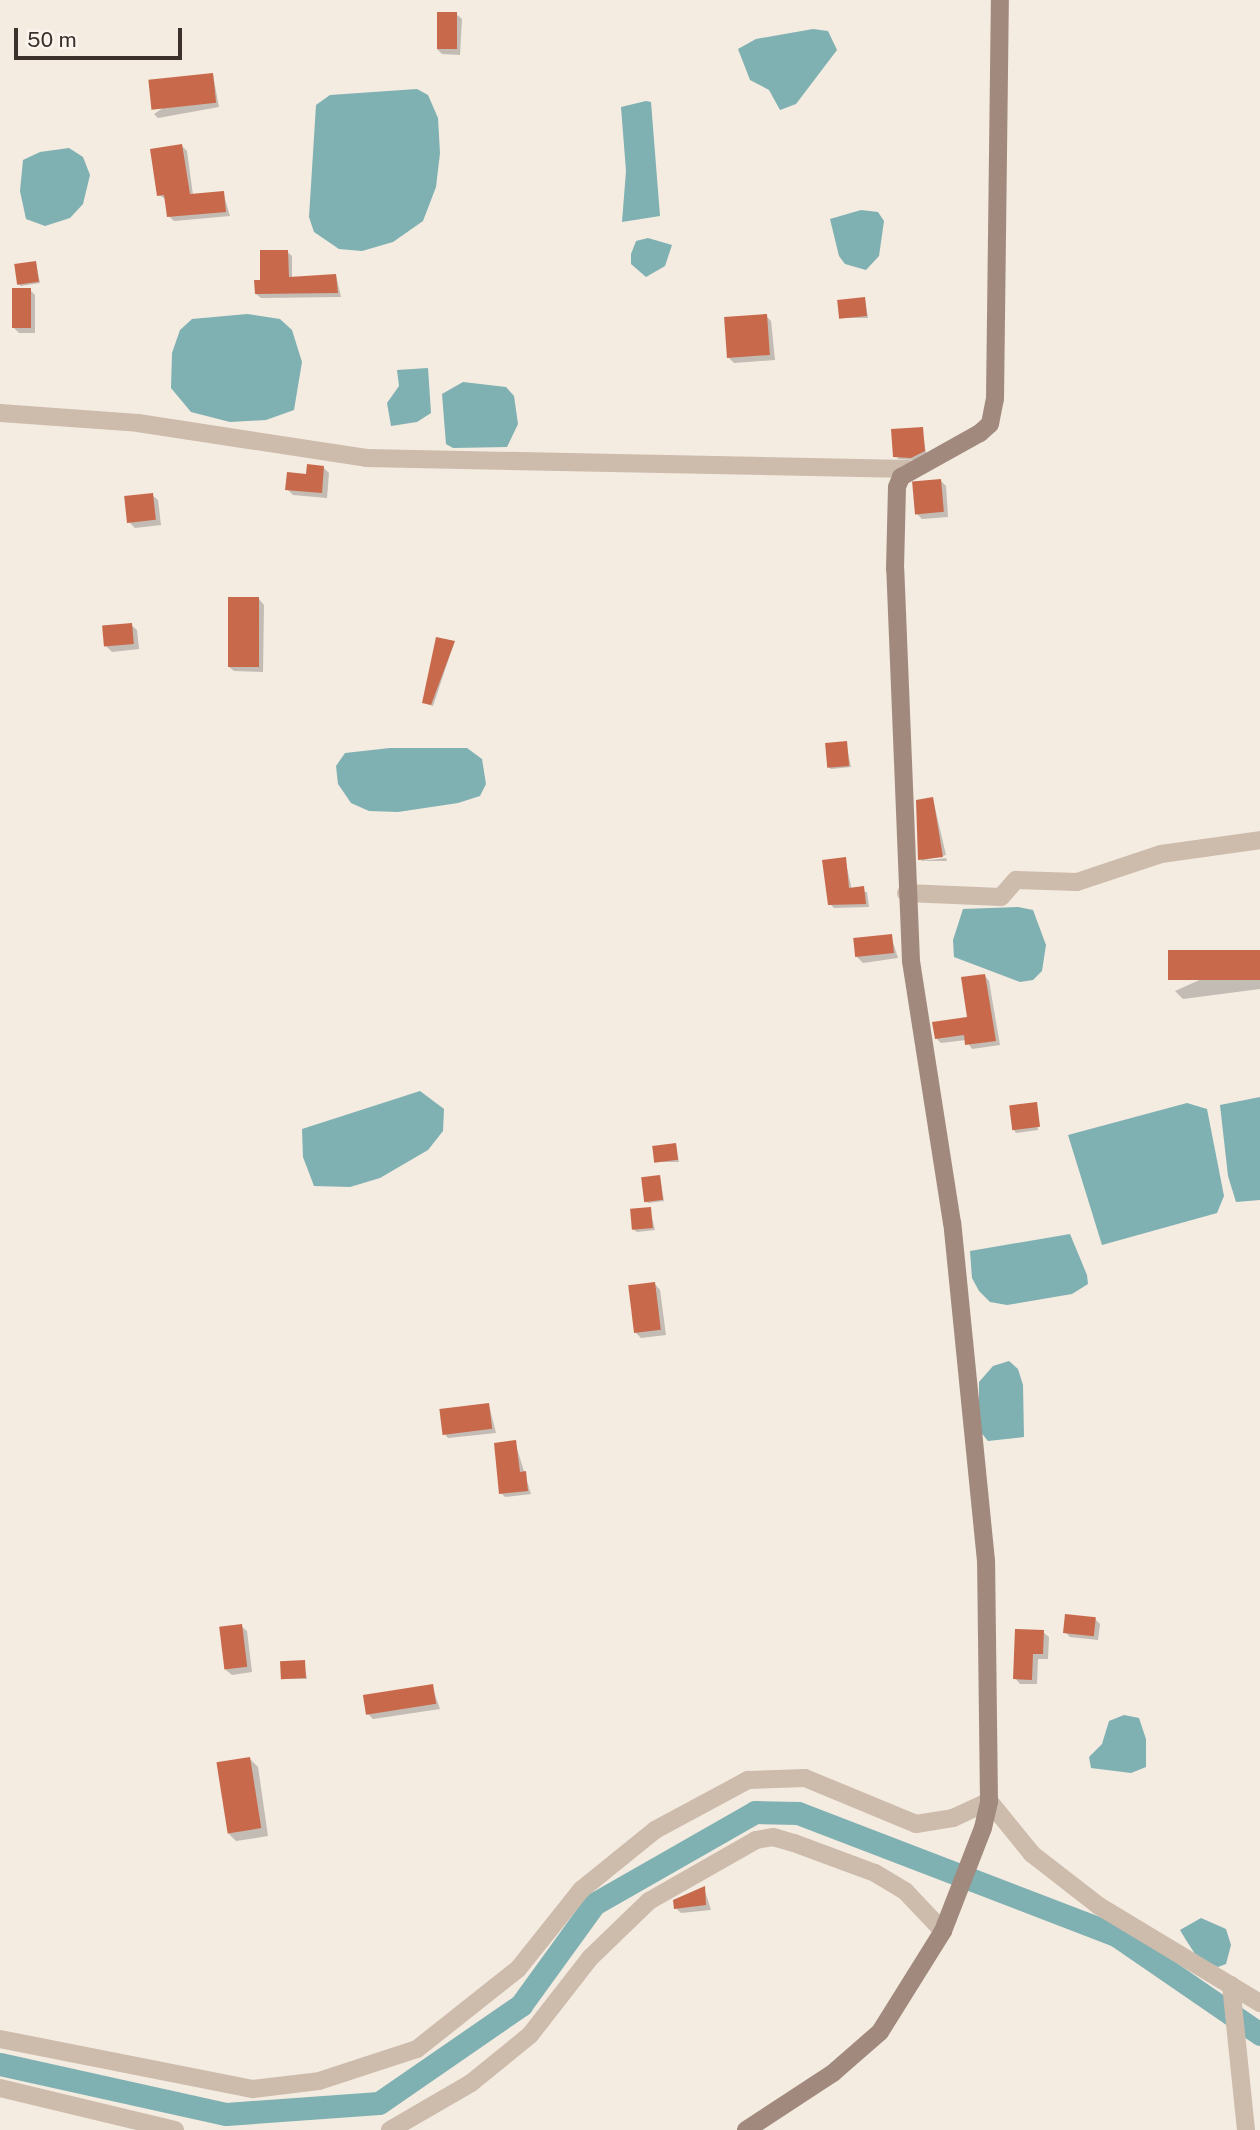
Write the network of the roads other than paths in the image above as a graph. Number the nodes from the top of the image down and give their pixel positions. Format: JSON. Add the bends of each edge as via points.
{"nodes":[{"id":1,"x":1000,"y":0,"type":"edge"},
{"id":2,"x":0,"y":413,"type":"edge"},
{"id":3,"x":909,"y":469,"type":"junction"},
{"id":4,"x":1260,"y":840,"type":"edge"},
{"id":5,"x":906,"y":893,"type":"junction"},
{"id":6,"x":989,"y":1801,"type":"junction"},
{"id":7,"x":945,"y":1927,"type":"junction"},
{"id":8,"x":1231,"y":1985,"type":"junction"},
{"id":9,"x":1260,"y":2003,"type":"edge"},
{"id":10,"x":0,"y":2039,"type":"edge"},
{"id":11,"x":0,"y":2088,"type":"edge"},
{"id":12,"x":175,"y":2130,"type":"edge"},
{"id":13,"x":390,"y":2130,"type":"edge"},
{"id":14,"x":746,"y":2130,"type":"edge"},
{"id":15,"x":1246,"y":2130,"type":"edge"}],
"edges":[{"from":1,"to":3,"type":"main road","via":[[995,399],[989,424],[980,433]]},
{"from":2,"to":3,"type":"street","via":[[138,423],[366,458]]},
{"from":3,"to":5,"type":"main road","via":[[897,487],[895,569]]},
{"from":4,"to":5,"type":"street","via":[[1161,854],[1077,882],[1016,880],[1001,897]]},
{"from":5,"to":6,"type":"main road","via":[[920,1032],[952,1223],[986,1560]]},
{"from":6,"to":7,"type":"main road"},
{"from":6,"to":8,"type":"street","via":[[1032,1854],[1099,1906]]},
{"from":6,"to":10,"type":"street","via":[[953,1818],[916,1824],[805,1778],[748,1780],[655,1830],[581,1890],[518,1969],[418,2049],[319,2081],[253,2089]]},
{"from":7,"to":13,"type":"street","via":[[905,1891],[875,1873],[794,1843],[772,1837],[756,1840],[649,1901],[590,1958],[530,2035],[471,2083]]},
{"from":7,"to":14,"type":"main road","via":[[880,2032],[833,2073]]},
{"from":8,"to":9,"type":"street"},
{"from":8,"to":15,"type":"street"},
{"from":11,"to":12,"type":"street"}]}
